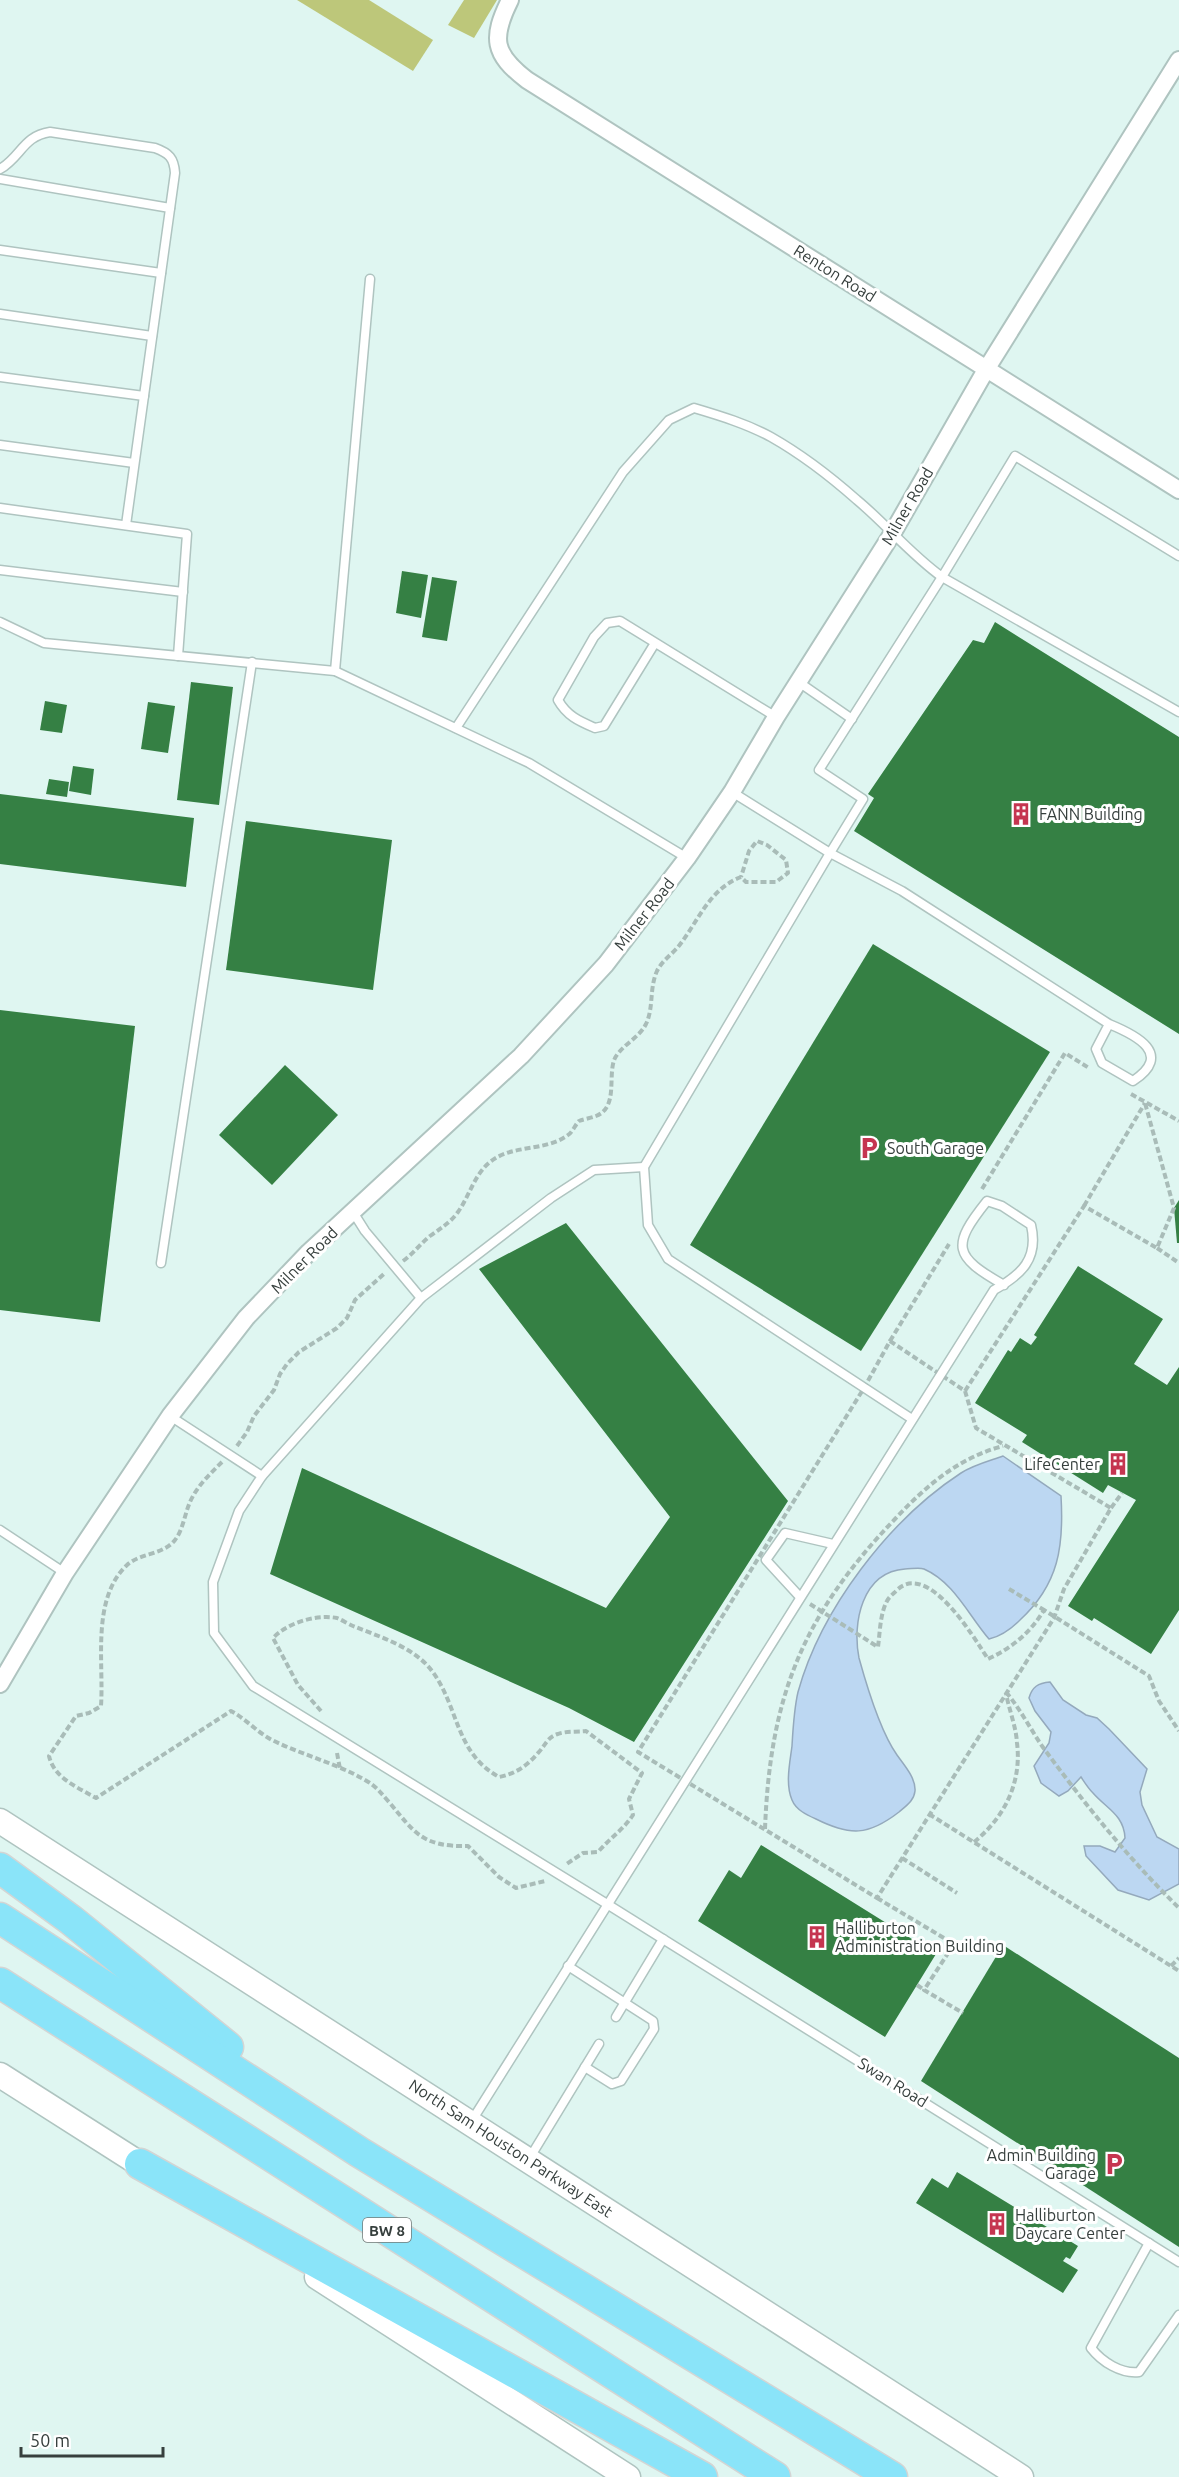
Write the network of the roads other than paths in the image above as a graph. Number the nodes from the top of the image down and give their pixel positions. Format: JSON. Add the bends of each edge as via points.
{"nodes":[{"id":1,"x":510,"y":0,"type":"edge"},
{"id":2,"x":1179,"y":60,"type":"edge"},
{"id":3,"x":0,"y":169,"type":"edge"},
{"id":4,"x":0,"y":179,"type":"edge"},
{"id":5,"x":170,"y":208,"type":"junction"},
{"id":6,"x":0,"y":250,"type":"edge"},
{"id":7,"x":161,"y":273,"type":"junction"},
{"id":8,"x":370,"y":279,"type":"dead end"},
{"id":9,"x":0,"y":314,"type":"edge"},
{"id":10,"x":152,"y":336,"type":"junction"},
{"id":11,"x":987,"y":368,"type":"junction"},
{"id":12,"x":0,"y":377,"type":"edge"},
{"id":13,"x":144,"y":396,"type":"junction"},
{"id":14,"x":0,"y":445,"type":"edge"},
{"id":15,"x":134,"y":463,"type":"junction"},
{"id":16,"x":1179,"y":490,"type":"edge"},
{"id":17,"x":0,"y":508,"type":"edge"},
{"id":18,"x":126,"y":525,"type":"junction"},
{"id":19,"x":892,"y":534,"type":"junction"},
{"id":20,"x":1179,"y":556,"type":"edge"},
{"id":21,"x":0,"y":570,"type":"edge"},
{"id":22,"x":942,"y":577,"type":"junction"},
{"id":23,"x":183,"y":592,"type":"junction"},
{"id":24,"x":0,"y":622,"type":"edge"},
{"id":25,"x":655,"y":643,"type":"junction"},
{"id":26,"x":178,"y":656,"type":"junction"},
{"id":27,"x":252,"y":662,"type":"junction"},
{"id":28,"x":335,"y":671,"type":"junction"},
{"id":29,"x":800,"y":683,"type":"junction"},
{"id":30,"x":1179,"y":712,"type":"edge"},
{"id":31,"x":776,"y":717,"type":"junction"},
{"id":32,"x":852,"y":719,"type":"junction"},
{"id":33,"x":456,"y":728,"type":"junction"},
{"id":34,"x":732,"y":792,"type":"junction"},
{"id":35,"x":830,"y":853,"type":"junction"},
{"id":36,"x":687,"y":858,"type":"junction"},
{"id":37,"x":1109,"y":1024,"type":"junction"},
{"id":38,"x":644,"y":1167,"type":"junction"},
{"id":39,"x":353,"y":1212,"type":"junction"},
{"id":40,"x":161,"y":1263,"type":"dead end"},
{"id":41,"x":1004,"y":1285,"type":"junction"},
{"id":42,"x":421,"y":1298,"type":"junction"},
{"id":43,"x":170,"y":1416,"type":"junction"},
{"id":44,"x":912,"y":1419,"type":"junction"},
{"id":45,"x":262,"y":1476,"type":"junction"},
{"id":46,"x":0,"y":1530,"type":"edge"},
{"id":47,"x":833,"y":1544,"type":"junction"},
{"id":48,"x":64,"y":1573,"type":"junction"},
{"id":49,"x":800,"y":1597,"type":"junction"},
{"id":50,"x":0,"y":1684,"type":"edge"},
{"id":51,"x":0,"y":1821,"type":"edge"},
{"id":52,"x":0,"y":1868,"type":"edge"},
{"id":53,"x":607,"y":1904,"type":"junction"},
{"id":54,"x":0,"y":1918,"type":"edge"},
{"id":55,"x":663,"y":1939,"type":"junction"},
{"id":56,"x":568,"y":1966,"type":"junction"},
{"id":57,"x":0,"y":1983,"type":"edge"},
{"id":58,"x":625,"y":2002,"type":"junction"},
{"id":59,"x":616,"y":2017,"type":"dead end"},
{"id":60,"x":599,"y":2044,"type":"dead end"},
{"id":61,"x":585,"y":2067,"type":"junction"},
{"id":62,"x":0,"y":2074,"type":"edge"},
{"id":63,"x":471,"y":2122,"type":"junction"},
{"id":64,"x":359,"y":2152,"type":"junction"},
{"id":65,"x":529,"y":2159,"type":"junction"},
{"id":66,"x":140,"y":2164,"type":"junction"},
{"id":67,"x":1149,"y":2243,"type":"junction"},
{"id":68,"x":1179,"y":2262,"type":"edge"},
{"id":69,"x":1179,"y":2315,"type":"edge"},
{"id":70,"x":628,"y":2477,"type":"edge"},
{"id":71,"x":702,"y":2477,"type":"edge"},
{"id":72,"x":775,"y":2477,"type":"edge"},
{"id":73,"x":892,"y":2477,"type":"edge"},
{"id":74,"x":1021,"y":2477,"type":"edge"}],
"edges":[{"from":1,"to":11,"type":"street","name":"Renton Road","via":[[498,31],[498,48],[512,68],[527,80]]},
{"from":2,"to":11,"type":"street","name":"Milner Road"},
{"from":3,"to":5,"type":"lane","via":[[29,140],[50,132],[155,148],[174,161]]},
{"from":4,"to":5,"type":"lane"},
{"from":5,"to":7,"type":"lane"},
{"from":6,"to":7,"type":"lane"},
{"from":7,"to":10,"type":"lane"},
{"from":8,"to":28,"type":"lane"},
{"from":9,"to":10,"type":"lane"},
{"from":10,"to":13,"type":"lane"},
{"from":11,"to":16,"type":"street","name":"Renton Road"},
{"from":11,"to":19,"type":"street","name":"Milner Road"},
{"from":12,"to":13,"type":"lane"},
{"from":13,"to":15,"type":"lane"},
{"from":14,"to":15,"type":"lane"},
{"from":15,"to":18,"type":"lane"},
{"from":17,"to":18,"type":"lane"},
{"from":18,"to":23,"type":"lane","via":[[187,534]]},
{"from":19,"to":22,"type":"lane"},
{"from":19,"to":29,"type":"street","name":"Milner Road"},
{"from":19,"to":33,"type":"lane","via":[[858,500],[772,438],[732,419],[694,408],[669,420],[623,472]]},
{"from":20,"to":22,"type":"lane","via":[[1015,456]]},
{"from":21,"to":23,"type":"lane"},
{"from":22,"to":30,"type":"lane"},
{"from":22,"to":32,"type":"lane"},
{"from":23,"to":26,"type":"lane"},
{"from":24,"to":26,"type":"lane","via":[[44,643]]},
{"from":25,"to":25,"type":"lane","via":[[620,621],[607,623],[594,637],[558,700],[563,709],[595,728],[604,726]]},
{"from":25,"to":31,"type":"lane"},
{"from":26,"to":27,"type":"lane"},
{"from":27,"to":28,"type":"lane"},
{"from":27,"to":40,"type":"lane"},
{"from":28,"to":33,"type":"lane"},
{"from":29,"to":31,"type":"street","name":"Milner Road"},
{"from":29,"to":32,"type":"lane"},
{"from":31,"to":34,"type":"street","name":"Milner Road"},
{"from":32,"to":35,"type":"lane","via":[[819,770],[863,799]]},
{"from":33,"to":36,"type":"lane","via":[[529,763]]},
{"from":34,"to":35,"type":"lane"},
{"from":34,"to":36,"type":"street","name":"Milner Road"},
{"from":35,"to":37,"type":"lane","via":[[902,891]]},
{"from":35,"to":38,"type":"lane"},
{"from":36,"to":39,"type":"street","name":"Milner Road","via":[[606,964],[521,1056]]},
{"from":37,"to":37,"type":"lane","via":[[1146,1042],[1151,1056],[1145,1073],[1133,1081],[1102,1063],[1096,1049]]},
{"from":38,"to":42,"type":"lane","name":"Swan Road","via":[[594,1170],[550,1198]]},
{"from":38,"to":44,"type":"lane","via":[[648,1226],[668,1259]]},
{"from":39,"to":42,"type":"lane"},
{"from":39,"to":43,"type":"street","name":"Milner Road","via":[[246,1318]]},
{"from":41,"to":41,"type":"lane","via":[[1025,1266],[1034,1240],[1031,1226],[1002,1206],[987,1201],[967,1227],[960,1242],[962,1253],[974,1266]]},
{"from":41,"to":44,"type":"lane","via":[[994,1290]]},
{"from":42,"to":45,"type":"lane","name":"Swan Road"},
{"from":43,"to":45,"type":"lane"},
{"from":43,"to":48,"type":"street","name":"Milner Road"},
{"from":44,"to":47,"type":"lane"},
{"from":45,"to":53,"type":"lane","name":"Swan Road","via":[[239,1511],[213,1582],[214,1633],[253,1686]]},
{"from":46,"to":48,"type":"lane"},
{"from":47,"to":49,"type":"lane"},
{"from":47,"to":49,"type":"lane","via":[[785,1533],[766,1560]]},
{"from":48,"to":50,"type":"street","name":"Milner Road"},
{"from":49,"to":53,"type":"lane"},
{"from":51,"to":63,"type":"main road","name":"North Sam Houston Parkway East"},
{"from":52,"to":64,"type":"highway","via":[[71,1920]]},
{"from":53,"to":55,"type":"lane","name":"Swan Road"},
{"from":53,"to":56,"type":"lane"},
{"from":54,"to":64,"type":"highway"},
{"from":55,"to":58,"type":"lane"},
{"from":55,"to":67,"type":"lane","name":"Swan Road"},
{"from":56,"to":58,"type":"lane"},
{"from":56,"to":63,"type":"lane"},
{"from":57,"to":72,"type":"highway","number":"BW 8"},
{"from":58,"to":59,"type":"lane"},
{"from":58,"to":61,"type":"lane","via":[[653,2021],[654,2029],[621,2081],[612,2084]]},
{"from":60,"to":61,"type":"lane"},
{"from":61,"to":65,"type":"lane"},
{"from":62,"to":66,"type":"main road"},
{"from":63,"to":65,"type":"main road","name":"North Sam Houston Parkway East"},
{"from":64,"to":73,"type":"highway"},
{"from":65,"to":74,"type":"main road","name":"North Sam Houston Parkway East"},
{"from":66,"to":70,"type":"main road"},
{"from":66,"to":71,"type":"highway"},
{"from":67,"to":68,"type":"lane","name":"Swan Road"},
{"from":67,"to":69,"type":"lane","via":[[1091,2348],[1119,2370],[1139,2372]]}]}
